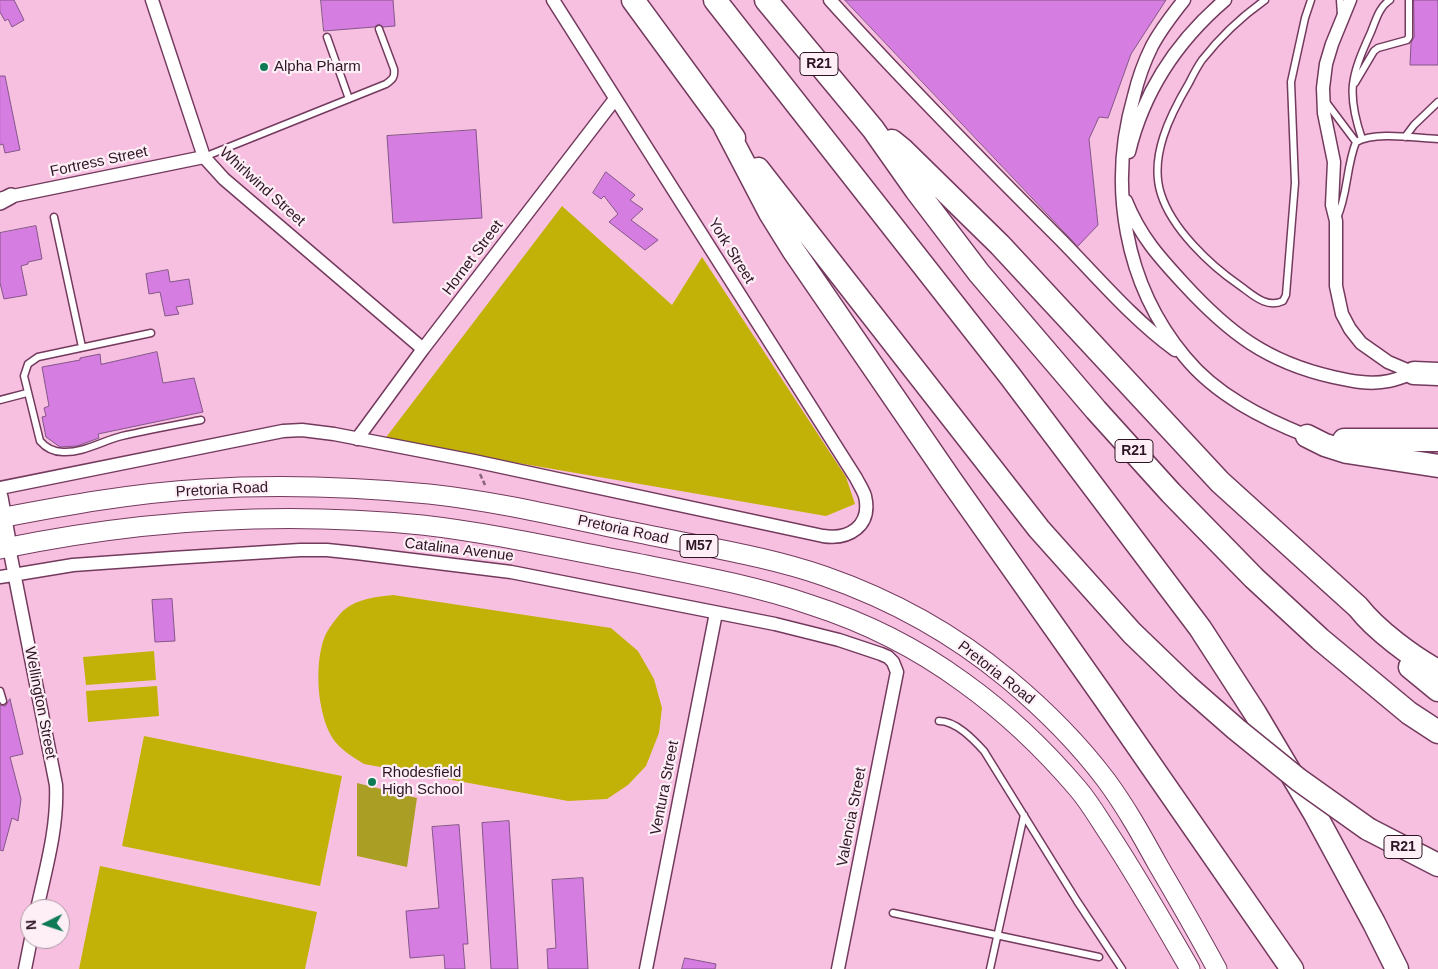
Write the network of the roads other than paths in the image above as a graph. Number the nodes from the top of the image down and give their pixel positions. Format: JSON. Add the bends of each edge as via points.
{"nodes":[{"id":1,"x":152,"y":0,"type":"edge"},
{"id":2,"x":553,"y":0,"type":"edge"},
{"id":3,"x":633,"y":0,"type":"edge"},
{"id":4,"x":715,"y":0,"type":"edge"},
{"id":5,"x":766,"y":0,"type":"edge"},
{"id":6,"x":830,"y":0,"type":"edge"},
{"id":7,"x":1184,"y":0,"type":"edge"},
{"id":8,"x":1225,"y":0,"type":"edge"},
{"id":9,"x":1265,"y":0,"type":"edge"},
{"id":10,"x":1311,"y":0,"type":"edge"},
{"id":11,"x":1340,"y":0,"type":"edge"},
{"id":12,"x":1350,"y":0,"type":"edge"},
{"id":13,"x":1390,"y":0,"type":"edge"},
{"id":14,"x":1409,"y":0,"type":"edge"},
{"id":15,"x":1341,"y":22,"type":"junction"},
{"id":16,"x":379,"y":29,"type":"dead end"},
{"id":17,"x":327,"y":37,"type":"dead end"},
{"id":18,"x":1352,"y":89,"type":"junction"},
{"id":19,"x":349,"y":99,"type":"junction"},
{"id":20,"x":616,"y":99,"type":"junction"},
{"id":21,"x":1323,"y":99,"type":"junction"},
{"id":22,"x":1437,"y":104,"type":"edge"},
{"id":23,"x":725,"y":127,"type":"junction"},
{"id":24,"x":872,"y":129,"type":"junction"},
{"id":25,"x":1405,"y":137,"type":"junction"},
{"id":26,"x":1438,"y":139,"type":"edge"},
{"id":27,"x":1359,"y":141,"type":"junction"},
{"id":28,"x":204,"y":157,"type":"junction"},
{"id":29,"x":1121,"y":186,"type":"junction"},
{"id":30,"x":4,"y":199,"type":"edge"},
{"id":31,"x":54,"y":218,"type":"dead end"},
{"id":32,"x":1336,"y":222,"type":"junction"},
{"id":33,"x":152,"y":332,"type":"dead end"},
{"id":34,"x":82,"y":348,"type":"junction"},
{"id":35,"x":423,"y":349,"type":"junction"},
{"id":36,"x":1185,"y":358,"type":"junction"},
{"id":37,"x":1430,"y":374,"type":"edge"},
{"id":38,"x":27,"y":393,"type":"junction"},
{"id":39,"x":0,"y":400,"type":"edge"},
{"id":40,"x":201,"y":420,"type":"dead end"},
{"id":41,"x":1307,"y":436,"type":"junction"},
{"id":42,"x":357,"y":438,"type":"junction"},
{"id":43,"x":1438,"y":440,"type":"edge"},
{"id":44,"x":1438,"y":466,"type":"edge"},
{"id":45,"x":1220,"y":482,"type":"junction"},
{"id":46,"x":0,"y":488,"type":"edge"},
{"id":47,"x":0,"y":497,"type":"edge"},
{"id":48,"x":2,"y":517,"type":"edge"},
{"id":49,"x":4,"y":548,"type":"edge"},
{"id":50,"x":14,"y":573,"type":"junction"},
{"id":51,"x":0,"y":577,"type":"edge"},
{"id":52,"x":1358,"y":607,"type":"junction"},
{"id":53,"x":716,"y":613,"type":"junction"},
{"id":54,"x":1438,"y":660,"type":"edge"},
{"id":55,"x":1438,"y":671,"type":"edge"},
{"id":56,"x":897,"y":672,"type":"joint"},
{"id":57,"x":1438,"y":690,"type":"edge"},
{"id":58,"x":0,"y":691,"type":"edge"},
{"id":59,"x":3,"y":701,"type":"dead end"},
{"id":60,"x":939,"y":721,"type":"dead end"},
{"id":61,"x":1438,"y":732,"type":"edge"},
{"id":62,"x":1024,"y":815,"type":"junction"},
{"id":63,"x":1438,"y":865,"type":"edge"},
{"id":64,"x":39,"y":899,"type":"edge"},
{"id":65,"x":893,"y":913,"type":"dead end"},
{"id":66,"x":997,"y":935,"type":"junction"},
{"id":67,"x":29,"y":949,"type":"edge"},
{"id":68,"x":1099,"y":957,"type":"dead end"},
{"id":69,"x":25,"y":969,"type":"edge"},
{"id":70,"x":646,"y":969,"type":"edge"},
{"id":71,"x":838,"y":969,"type":"edge"},
{"id":72,"x":990,"y":969,"type":"edge"},
{"id":73,"x":1122,"y":969,"type":"edge"},
{"id":74,"x":1190,"y":969,"type":"edge"},
{"id":75,"x":1218,"y":969,"type":"edge"},
{"id":76,"x":1292,"y":969,"type":"edge"},
{"id":77,"x":1397,"y":969,"type":"edge"}],
"edges":[{"from":1,"to":28,"type":"street","name":"Whirlwind Street"},
{"from":2,"to":20,"type":"street","name":"York Street"},
{"from":3,"to":23,"type":"highway","number":"R21"},
{"from":4,"to":77,"type":"highway","via":[[1010,376],[1200,628],[1315,814]]},
{"from":5,"to":24,"type":"highway","number":"R21"},
{"from":6,"to":36,"type":"street","via":[[889,65],[1133,315]]},
{"from":7,"to":29,"type":"street","via":[[1151,48],[1138,79],[1124,134]]},
{"from":8,"to":29,"type":"street","via":[[1189,34],[1158,78],[1134,134]]},
{"from":9,"to":10,"type":"lane","via":[[1233,26],[1201,62],[1174,108],[1162,141],[1158,183],[1164,204],[1196,247],[1225,275],[1260,300],[1274,303],[1283,301],[1286,295],[1295,183],[1291,82]]},
{"from":11,"to":15,"type":"lane"},
{"from":12,"to":15,"type":"street"},
{"from":13,"to":18,"type":"lane","via":[[1381,8],[1357,63]]},
{"from":14,"to":18,"type":"lane","via":[[1409,37],[1374,50]]},
{"from":15,"to":21,"type":"street","via":[[1326,64]]},
{"from":16,"to":19,"type":"lane","via":[[395,75],[386,84]]},
{"from":17,"to":19,"type":"lane"},
{"from":18,"to":27,"type":"lane"},
{"from":19,"to":28,"type":"lane"},
{"from":20,"to":35,"type":"street","name":"Hornet Street"},
{"from":20,"to":42,"type":"street","name":"York Street","via":[[856,478],[865,497],[864,516],[856,530],[840,537],[823,536]]},
{"from":21,"to":27,"type":"lane"},
{"from":21,"to":32,"type":"street","via":[[1334,162],[1332,205]]},
{"from":22,"to":25,"type":"lane"},
{"from":23,"to":63,"type":"highway","number":"R21","bridge":true,"via":[[1039,529],[1132,634],[1186,686],[1299,780],[1368,829]]},
{"from":23,"to":76,"type":"highway","via":[[793,250]]},
{"from":24,"to":45,"type":"highway","via":[[903,150],[1000,245]]},
{"from":24,"to":61,"type":"highway","number":"R21","via":[[979,273],[1171,493],[1254,578],[1320,639],[1409,713]]},
{"from":25,"to":26,"type":"lane"},
{"from":25,"to":27,"type":"lane","via":[[1376,136]]},
{"from":27,"to":32,"type":"lane","via":[[1351,154],[1343,202]]},
{"from":28,"to":30,"type":"street","name":"Fortress Street"},
{"from":28,"to":35,"type":"street","name":"Whirlwind Street","via":[[224,179]]},
{"from":29,"to":36,"type":"street","via":[[1127,237],[1136,267],[1147,296]]},
{"from":29,"to":37,"type":"street","via":[[1135,221],[1151,248],[1213,314],[1259,350],[1292,366],[1348,381],[1371,383]]},
{"from":31,"to":34,"type":"lane"},
{"from":32,"to":37,"type":"street","via":[[1336,286],[1342,314],[1350,329],[1373,353],[1399,368]]},
{"from":33,"to":34,"type":"lane"},
{"from":34,"to":38,"type":"lane","via":[[31,360],[24,376]]},
{"from":35,"to":42,"type":"street","name":"Hornet Street"},
{"from":36,"to":41,"type":"street","via":[[1212,383],[1262,417]]},
{"from":38,"to":39,"type":"lane"},
{"from":38,"to":40,"type":"lane","via":[[40,441],[56,452],[77,450],[123,436]]},
{"from":41,"to":43,"type":"highway","via":[[1349,440]]},
{"from":41,"to":44,"type":"highway","via":[[1347,452]]},
{"from":42,"to":46,"type":"street","via":[[291,430]]},
{"from":45,"to":52,"type":"highway"},
{"from":45,"to":57,"type":"highway","via":[[1256,529],[1296,568]]},
{"from":47,"to":48,"type":"street","name":"Wellington Street"},
{"from":48,"to":49,"type":"street","name":"Wellington Street"},
{"from":48,"to":75,"type":"main road","name":"Pretoria Road","number":"M57","via":[[81,503],[202,489],[261,487],[429,494],[493,503],[769,560],[822,575],[909,612],[977,656],[1060,727],[1108,782]]},
{"from":49,"to":50,"type":"street","name":"Wellington Street"},
{"from":49,"to":74,"type":"main road","name":"Pretoria Road","number":"M57","via":[[97,532],[216,520],[308,519],[389,523],[502,537],[676,571],[813,605],[868,628],[934,663],[976,692],[1033,741],[1080,791],[1122,854]]},
{"from":50,"to":51,"type":"street","name":"Catalina Avenue"},
{"from":50,"to":53,"type":"street","name":"Catalina Avenue","via":[[72,565],[327,550],[511,572]]},
{"from":50,"to":64,"type":"street","name":"Wellington Street","via":[[56,785],[55,824]]},
{"from":52,"to":54,"type":"highway","via":[[1375,614]]},
{"from":52,"to":55,"type":"highway","via":[[1374,624]]},
{"from":53,"to":56,"type":"street","name":"Catalina Avenue","via":[[839,640],[888,657]]},
{"from":53,"to":70,"type":"street","name":"Ventura Street"},
{"from":56,"to":71,"type":"street","name":"Valencia Street"},
{"from":58,"to":59,"type":"lane"},
{"from":60,"to":62,"type":"lane","via":[[949,723],[984,750]]},
{"from":62,"to":66,"type":"lane"},
{"from":62,"to":73,"type":"lane"},
{"from":65,"to":66,"type":"lane"},
{"from":66,"to":68,"type":"lane"},
{"from":66,"to":72,"type":"lane"},
{"from":67,"to":69,"type":"street"}]}
